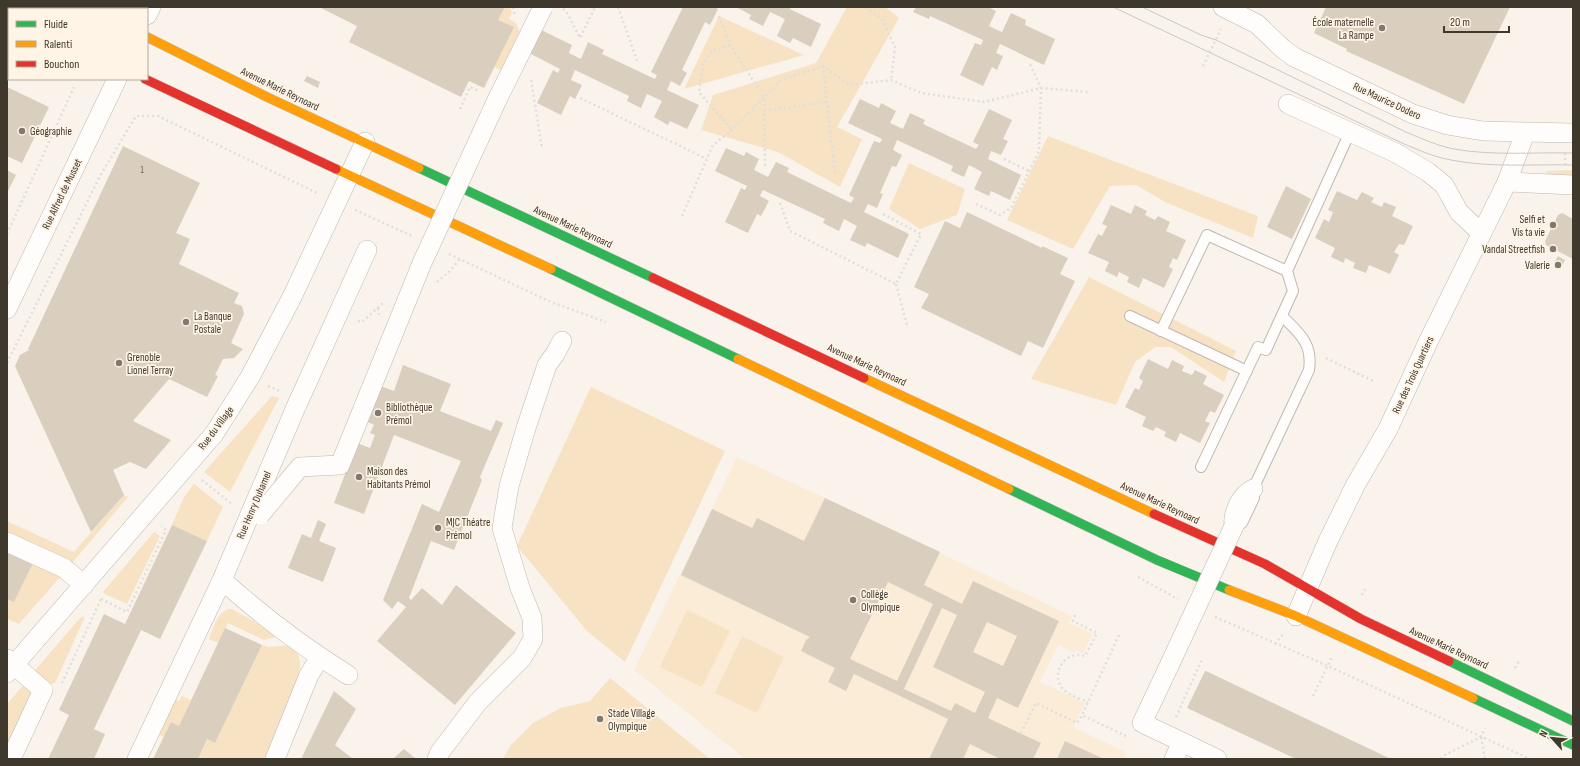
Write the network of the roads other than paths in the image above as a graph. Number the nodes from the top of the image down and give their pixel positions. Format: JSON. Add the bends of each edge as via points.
{"nodes":[{"id":1,"x":542,"y":7,"type":"edge"},
{"id":2,"x":1226,"y":9,"type":"edge"},
{"id":3,"x":148,"y":38,"type":"edge"},
{"id":4,"x":117,"y":80,"type":"edge"},
{"id":5,"x":148,"y":80,"type":"edge"},
{"id":6,"x":1288,"y":104,"type":"dead end"},
{"id":7,"x":1350,"y":132,"type":"junction"},
{"id":8,"x":1525,"y":133,"type":"junction"},
{"id":9,"x":1569,"y":133,"type":"edge"},
{"id":10,"x":364,"y":142,"type":"junction"},
{"id":11,"x":350,"y":175,"type":"junction"},
{"id":12,"x":1507,"y":182,"type":"junction"},
{"id":13,"x":1569,"y":185,"type":"edge"},
{"id":14,"x":1481,"y":233,"type":"junction"},
{"id":15,"x":367,"y":250,"type":"dead end"},
{"id":16,"x":1287,"y":271,"type":"junction"},
{"id":17,"x":7,"y":309,"type":"edge"},
{"id":18,"x":1130,"y":316,"type":"dead end"},
{"id":19,"x":1282,"y":316,"type":"junction"},
{"id":20,"x":1162,"y":331,"type":"junction"},
{"id":21,"x":562,"y":341,"type":"dead end"},
{"id":22,"x":1247,"y":371,"type":"junction"},
{"id":23,"x":1202,"y":467,"type":"dead end"},
{"id":24,"x":1253,"y":489,"type":"joint"},
{"id":25,"x":255,"y":516,"type":"junction"},
{"id":26,"x":7,"y":542,"type":"edge"},
{"id":27,"x":222,"y":580,"type":"junction"},
{"id":28,"x":84,"y":584,"type":"junction"},
{"id":29,"x":1308,"y":588,"type":"junction"},
{"id":30,"x":1296,"y":616,"type":"junction"},
{"id":31,"x":320,"y":657,"type":"junction"},
{"id":32,"x":9,"y":666,"type":"edge"},
{"id":33,"x":348,"y":675,"type":"dead end"},
{"id":34,"x":1573,"y":721,"type":"edge"},
{"id":35,"x":1573,"y":745,"type":"edge"},
{"id":36,"x":1175,"y":746,"type":"edge"},
{"id":37,"x":435,"y":752,"type":"edge"},
{"id":38,"x":11,"y":759,"type":"edge"},
{"id":39,"x":137,"y":759,"type":"edge"},
{"id":40,"x":275,"y":759,"type":"edge"},
{"id":41,"x":1217,"y":759,"type":"edge"}],
"edges":[{"from":1,"to":25,"type":"street","bridge":true,"via":[[422,263],[340,465],[300,467]]},
{"from":2,"to":8,"type":"street","name":"Rue Maurice Dodero","via":[[1257,24],[1283,50],[1294,57],[1413,114],[1465,129]]},
{"from":3,"to":10,"type":"main road","name":"Avenue Marie Reynoard","via":[[266,97]]},
{"from":4,"to":17,"type":"street","name":"Rue Alfred de Musset"},
{"from":5,"to":11,"type":"main road"},
{"from":6,"to":7,"type":"street"},
{"from":7,"to":14,"type":"street","via":[[1396,153],[1428,172],[1444,185],[1459,212]]},
{"from":7,"to":16,"type":"lane"},
{"from":8,"to":9,"type":"street","name":"Rue Maurice Dodero"},
{"from":8,"to":12,"type":"street","name":"Rue des Trois Quartiers"},
{"from":10,"to":11,"type":"street","name":"Rue du Village"},
{"from":10,"to":29,"type":"main road","name":"Avenue Marie Reynoard","via":[[1265,564]]},
{"from":11,"to":28,"type":"street","name":"Rue du Village","via":[[292,297],[250,377],[214,434]]},
{"from":11,"to":30,"type":"main road","via":[[1157,560]]},
{"from":12,"to":13,"type":"street"},
{"from":12,"to":14,"type":"street","name":"Rue des Trois Quartiers"},
{"from":14,"to":29,"type":"street","name":"Rue des Trois Quartiers","via":[[1388,429],[1356,484],[1328,541]]},
{"from":15,"to":25,"type":"street","name":"Rue Henry Duhamel","via":[[300,400]]},
{"from":16,"to":19,"type":"lane","via":[[1293,291]]},
{"from":16,"to":20,"type":"lane","via":[[1207,234]]},
{"from":18,"to":20,"type":"lane"},
{"from":19,"to":22,"type":"lane","via":[[1266,350],[1258,347]]},
{"from":19,"to":24,"type":"lane","via":[[1303,337],[1311,360],[1309,370]]},
{"from":20,"to":22,"type":"lane"},
{"from":21,"to":37,"type":"street","via":[[547,366],[526,428],[509,486],[502,528],[532,618],[533,639],[522,658],[478,702]]},
{"from":22,"to":23,"type":"lane"},
{"from":24,"to":36,"type":"street","bridge":true,"via":[[1245,493],[1233,518],[1234,526],[1142,723]]},
{"from":25,"to":27,"type":"street","name":"Rue Henry Duhamel"},
{"from":26,"to":28,"type":"street","via":[[64,568]]},
{"from":27,"to":31,"type":"street","via":[[248,603]]},
{"from":27,"to":39,"type":"street","name":"Rue Henry Duhamel"},
{"from":28,"to":32,"type":"street","name":"Rue du Village"},
{"from":29,"to":30,"type":"street","name":"Rue des Trois Quartiers"},
{"from":29,"to":34,"type":"main road","name":"Avenue Marie Reynoard","via":[[1360,619]]},
{"from":30,"to":35,"type":"main road"},
{"from":31,"to":33,"type":"street"},
{"from":31,"to":40,"type":"street","via":[[309,674]]},
{"from":32,"to":38,"type":"street","via":[[44,690]]},
{"from":36,"to":41,"type":"street"}]}
